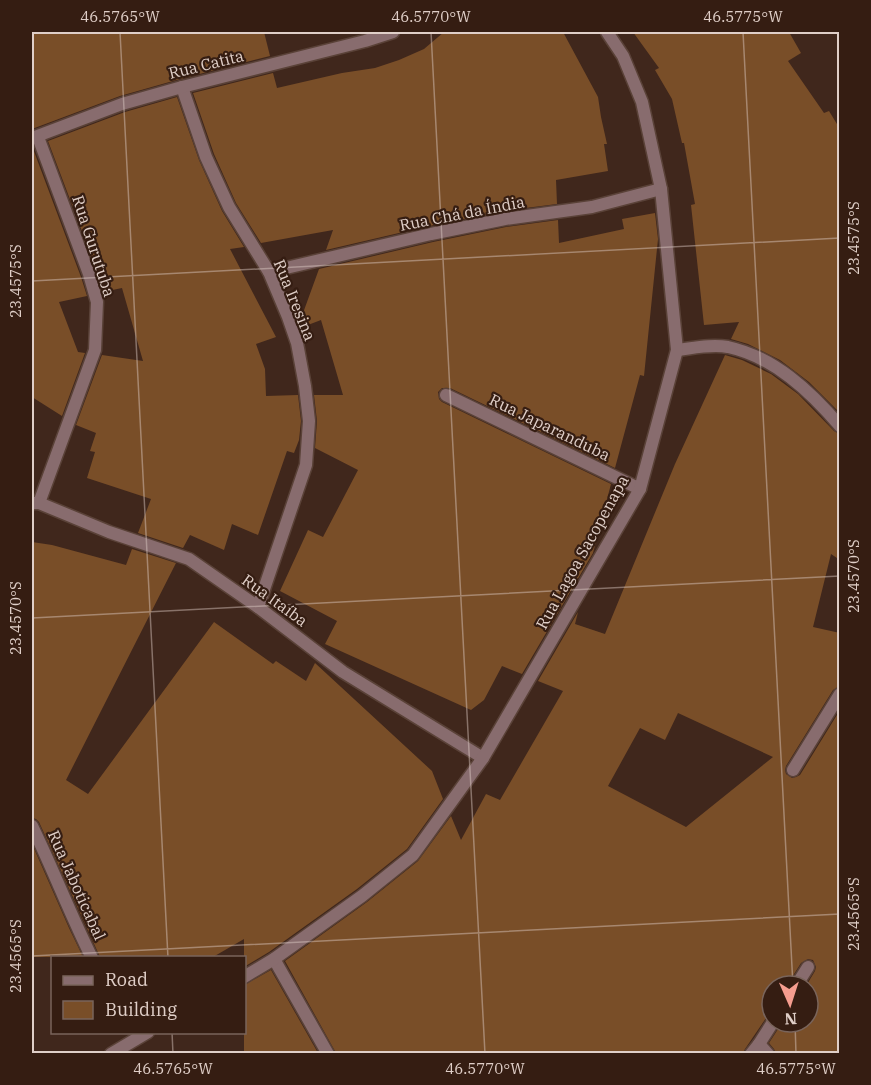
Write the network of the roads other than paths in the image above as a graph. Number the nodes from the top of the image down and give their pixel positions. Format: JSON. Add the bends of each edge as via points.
{"nodes":[{"id":1,"x":393,"y":32,"type":"edge"},
{"id":2,"x":607,"y":32,"type":"edge"},
{"id":3,"x":182,"y":87,"type":"junction"},
{"id":4,"x":35,"y":137,"type":"edge"},
{"id":5,"x":661,"y":189,"type":"junction"},
{"id":6,"x":269,"y":272,"type":"junction"},
{"id":7,"x":677,"y":350,"type":"junction"},
{"id":8,"x":446,"y":395,"type":"dead end"},
{"id":9,"x":840,"y":426,"type":"edge"},
{"id":10,"x":640,"y":489,"type":"junction"},
{"id":11,"x":35,"y":503,"type":"edge"},
{"id":12,"x":258,"y":607,"type":"junction"},
{"id":13,"x":840,"y":694,"type":"edge"},
{"id":14,"x":483,"y":758,"type":"junction"},
{"id":15,"x":793,"y":770,"type":"dead end"},
{"id":16,"x":32,"y":826,"type":"edge"},
{"id":17,"x":91,"y":956,"type":"edge"},
{"id":18,"x":274,"y":959,"type":"junction"},
{"id":19,"x":808,"y":967,"type":"dead end"},
{"id":20,"x":804,"y":974,"type":"edge"},
{"id":21,"x":246,"y":976,"type":"edge"},
{"id":22,"x":765,"y":1034,"type":"edge"},
{"id":23,"x":128,"y":1038,"type":"edge"},
{"id":24,"x":755,"y":1049,"type":"edge"},
{"id":25,"x":111,"y":1053,"type":"edge"},
{"id":26,"x":328,"y":1053,"type":"edge"},
{"id":27,"x":768,"y":1053,"type":"edge"}],
"edges":[{"from":1,"to":3,"type":"street","name":"Rua Catita"},
{"from":2,"to":5,"type":"street","name":"Rua Lagoa Sacopenapa","via":[[623,56],[642,102]]},
{"from":3,"to":4,"type":"street","name":"Rua Catita","via":[[122,104]]},
{"from":3,"to":6,"type":"street","name":"Rua Iresina","via":[[206,157],[229,207]]},
{"from":4,"to":11,"type":"street","name":"Rua Gurutuba","via":[[97,302],[95,350]]},
{"from":5,"to":6,"type":"street","name":"Rua Chá da Índia","via":[[592,207],[431,234]]},
{"from":5,"to":7,"type":"street","name":"Rua Lagoa Sacopenapa"},
{"from":6,"to":12,"type":"street","name":"Rua Iresina","via":[[297,343],[309,422],[306,465]]},
{"from":7,"to":9,"type":"street","via":[[727,347],[752,355],[795,381]]},
{"from":7,"to":10,"type":"street","name":"Rua Lagoa Sacopenapa"},
{"from":8,"to":10,"type":"street","name":"Rua Japaranduba"},
{"from":10,"to":14,"type":"street","name":"Rua Lagoa Sacopenapa"},
{"from":11,"to":12,"type":"street","name":"Rua Itaíba","via":[[189,560]]},
{"from":12,"to":14,"type":"street","name":"Rua Itaíba","via":[[344,672]]},
{"from":13,"to":15,"type":"street"},
{"from":14,"to":18,"type":"street","name":"Rua Lagoa Sacopenapa","via":[[413,855]]},
{"from":16,"to":17,"type":"street","name":"Rua Jaboticabal"},
{"from":18,"to":21,"type":"street","name":"Rua Lagoa Sacopenapa"},
{"from":18,"to":26,"type":"street"},
{"from":19,"to":20,"type":"street"},
{"from":22,"to":24,"type":"street"},
{"from":23,"to":25,"type":"street"},
{"from":24,"to":27,"type":"street"}]}
